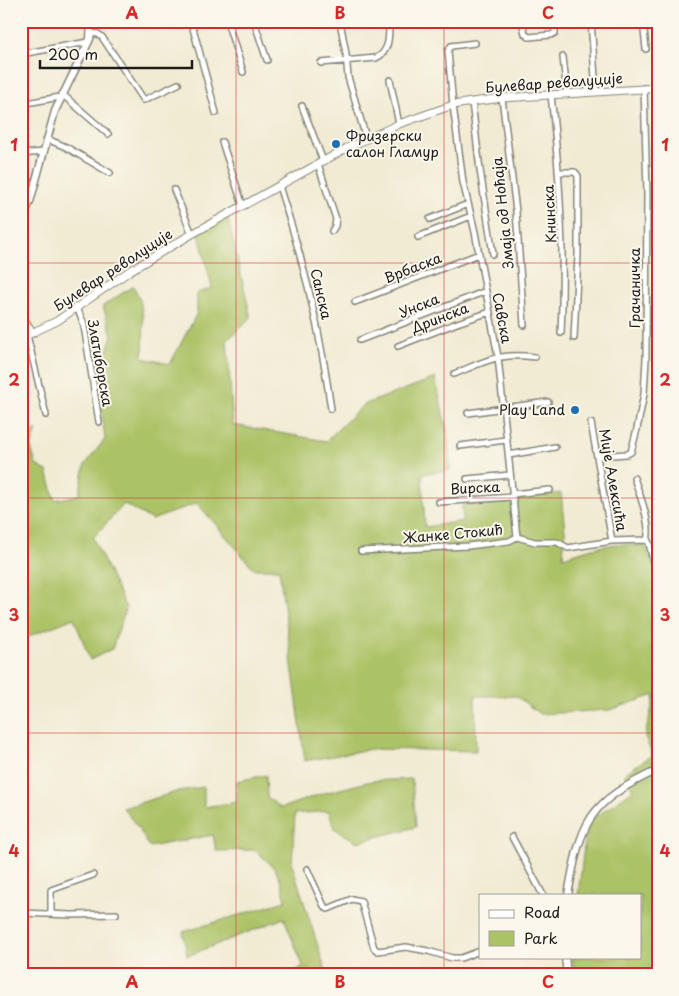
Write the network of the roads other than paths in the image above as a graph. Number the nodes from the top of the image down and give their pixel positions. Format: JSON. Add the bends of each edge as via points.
{"nodes":[{"id":1,"x":91,"y":21,"type":"edge"},
{"id":2,"x":191,"y":21,"type":"edge"},
{"id":3,"x":227,"y":21,"type":"edge"},
{"id":4,"x":254,"y":21,"type":"edge"},
{"id":5,"x":340,"y":21,"type":"edge"},
{"id":6,"x":389,"y":21,"type":"edge"},
{"id":7,"x":522,"y":21,"type":"edge"},
{"id":8,"x":555,"y":21,"type":"edge"},
{"id":9,"x":592,"y":21,"type":"edge"},
{"id":10,"x":644,"y":21,"type":"edge"},
{"id":11,"x":91,"y":34,"type":"junction"},
{"id":12,"x":88,"y":42,"type":"junction"},
{"id":13,"x":475,"y":43,"type":"dead end"},
{"id":14,"x":646,"y":49,"type":"dead end"},
{"id":15,"x":21,"y":54,"type":"edge"},
{"id":16,"x":563,"y":57,"type":"dead end"},
{"id":17,"x":267,"y":60,"type":"dead end"},
{"id":18,"x":347,"y":61,"type":"junction"},
{"id":19,"x":322,"y":63,"type":"dead end"},
{"id":20,"x":243,"y":72,"type":"dead end"},
{"id":21,"x":390,"y":80,"type":"dead end"},
{"id":22,"x":178,"y":84,"type":"dead end"},
{"id":23,"x":644,"y":88,"type":"junction"},
{"id":24,"x":658,"y":88,"type":"edge"},
{"id":25,"x":596,"y":92,"type":"junction"},
{"id":26,"x":567,"y":94,"type":"junction"},
{"id":27,"x":61,"y":95,"type":"junction"},
{"id":28,"x":551,"y":95,"type":"junction"},
{"id":29,"x":502,"y":98,"type":"junction"},
{"id":30,"x":472,"y":102,"type":"junction"},
{"id":31,"x":21,"y":104,"type":"edge"},
{"id":32,"x":453,"y":105,"type":"junction"},
{"id":33,"x":302,"y":106,"type":"dead end"},
{"id":34,"x":216,"y":113,"type":"dead end"},
{"id":35,"x":399,"y":124,"type":"junction"},
{"id":36,"x":108,"y":134,"type":"dead end"},
{"id":37,"x":366,"y":138,"type":"junction"},
{"id":38,"x":47,"y":139,"type":"junction"},
{"id":39,"x":222,"y":142,"type":"dead end"},
{"id":40,"x":42,"y":152,"type":"junction"},
{"id":41,"x":21,"y":154,"type":"edge"},
{"id":42,"x":320,"y":163,"type":"junction"},
{"id":43,"x":110,"y":172,"type":"dead end"},
{"id":44,"x":559,"y":172,"type":"junction"},
{"id":45,"x":279,"y":186,"type":"junction"},
{"id":46,"x":174,"y":190,"type":"dead end"},
{"id":47,"x":468,"y":204,"type":"junction"},
{"id":48,"x":243,"y":206,"type":"junction"},
{"id":49,"x":471,"y":216,"type":"junction"},
{"id":50,"x":430,"y":219,"type":"dead end"},
{"id":51,"x":21,"y":220,"type":"edge"},
{"id":52,"x":332,"y":231,"type":"dead end"},
{"id":53,"x":192,"y":234,"type":"junction"},
{"id":54,"x":418,"y":237,"type":"dead end"},
{"id":55,"x":479,"y":254,"type":"junction"},
{"id":56,"x":494,"y":254,"type":"dead end"},
{"id":57,"x":486,"y":291,"type":"junction"},
{"id":58,"x":355,"y":302,"type":"dead end"},
{"id":59,"x":77,"y":308,"type":"junction"},
{"id":60,"x":490,"y":312,"type":"junction"},
{"id":61,"x":21,"y":315,"type":"edge"},
{"id":62,"x":524,"y":325,"type":"dead end"},
{"id":63,"x":561,"y":333,"type":"dead end"},
{"id":64,"x":27,"y":335,"type":"edge"},
{"id":65,"x":574,"y":338,"type":"dead end"},
{"id":66,"x":360,"y":340,"type":"dead end"},
{"id":67,"x":398,"y":346,"type":"dead end"},
{"id":68,"x":498,"y":357,"type":"junction"},
{"id":69,"x":535,"y":357,"type":"dead end"},
{"id":70,"x":454,"y":374,"type":"dead end"},
{"id":71,"x":548,"y":402,"type":"dead end"},
{"id":72,"x":331,"y":409,"type":"dead end"},
{"id":73,"x":503,"y":409,"type":"junction"},
{"id":74,"x":468,"y":413,"type":"dead end"},
{"id":75,"x":46,"y":415,"type":"dead end"},
{"id":76,"x":99,"y":422,"type":"dead end"},
{"id":77,"x":591,"y":423,"type":"dead end"},
{"id":78,"x":506,"y":440,"type":"junction"},
{"id":79,"x":460,"y":446,"type":"dead end"},
{"id":80,"x":556,"y":447,"type":"dead end"},
{"id":81,"x":508,"y":455,"type":"junction"},
{"id":82,"x":597,"y":456,"type":"junction"},
{"id":83,"x":510,"y":475,"type":"junction"},
{"id":84,"x":634,"y":478,"type":"dead end"},
{"id":85,"x":467,"y":479,"type":"dead end"},
{"id":86,"x":550,"y":490,"type":"dead end"},
{"id":87,"x":512,"y":495,"type":"junction"},
{"id":88,"x":439,"y":502,"type":"dead end"},
{"id":89,"x":517,"y":537,"type":"junction"},
{"id":90,"x":647,"y":540,"type":"junction"},
{"id":91,"x":612,"y":541,"type":"junction"},
{"id":92,"x":361,"y":551,"type":"dead end"},
{"id":93,"x":658,"y":584,"type":"edge"},
{"id":94,"x":658,"y":770,"type":"edge"},
{"id":95,"x":512,"y":837,"type":"dead end"},
{"id":96,"x":308,"y":869,"type":"dead end"},
{"id":97,"x":93,"y":875,"type":"dead end"},
{"id":98,"x":542,"y":894,"type":"edge"},
{"id":99,"x":568,"y":894,"type":"edge"},
{"id":100,"x":21,"y":913,"type":"edge"},
{"id":101,"x":51,"y":914,"type":"junction"},
{"id":102,"x":116,"y":914,"type":"dead end"},
{"id":103,"x":479,"y":951,"type":"edge"},
{"id":104,"x":566,"y":958,"type":"edge"},
{"id":105,"x":21,"y":974,"type":"edge"},
{"id":106,"x":27,"y":975,"type":"edge"},
{"id":107,"x":567,"y":975,"type":"edge"}],
"edges":[{"from":1,"to":11,"type":"street"},
{"from":2,"to":34,"type":"street"},
{"from":3,"to":20,"type":"street"},
{"from":4,"to":17,"type":"street"},
{"from":5,"to":18,"type":"street"},
{"from":6,"to":18,"type":"street","via":[[388,45],[381,56]]},
{"from":7,"to":8,"type":"street","via":[[524,34],[530,37],[555,33]]},
{"from":9,"to":25,"type":"street"},
{"from":10,"to":14,"type":"street"},
{"from":11,"to":12,"type":"street"},
{"from":11,"to":22,"type":"street","via":[[102,37],[144,100]]},
{"from":12,"to":15,"type":"street"},
{"from":12,"to":27,"type":"street"},
{"from":13,"to":32,"type":"street","via":[[448,49]]},
{"from":16,"to":26,"type":"street"},
{"from":18,"to":19,"type":"street"},
{"from":18,"to":37,"type":"street","via":[[348,77]]},
{"from":21,"to":35,"type":"street"},
{"from":23,"to":24,"type":"main road","name":"Булевар револуције"},
{"from":23,"to":25,"type":"main road","name":"Булевар револуције"},
{"from":23,"to":82,"type":"street","name":"Грачаничка","via":[[647,192],[644,394],[631,452]]},
{"from":25,"to":26,"type":"main road","name":"Булевар револуције"},
{"from":26,"to":28,"type":"main road","name":"Булевар револуције"},
{"from":27,"to":31,"type":"street"},
{"from":27,"to":36,"type":"street"},
{"from":27,"to":38,"type":"street"},
{"from":28,"to":29,"type":"main road","name":"Булевар револуције"},
{"from":28,"to":44,"type":"street","name":"Книнска"},
{"from":29,"to":30,"type":"main road","name":"Булевар револуције"},
{"from":29,"to":62,"type":"street","name":"Змаја од Ноћаја","via":[[516,211]]},
{"from":30,"to":32,"type":"main road","name":"Булевар револуције"},
{"from":30,"to":56,"type":"street"},
{"from":32,"to":35,"type":"main road","name":"Булевар револуције"},
{"from":32,"to":47,"type":"street","name":"Савска"},
{"from":33,"to":42,"type":"street"},
{"from":35,"to":37,"type":"main road","name":"Булевар револуције"},
{"from":37,"to":42,"type":"main road","name":"Булевар револуције"},
{"from":38,"to":40,"type":"street"},
{"from":38,"to":43,"type":"street"},
{"from":39,"to":48,"type":"street"},
{"from":40,"to":41,"type":"street"},
{"from":40,"to":51,"type":"street","via":[[30,202]]},
{"from":42,"to":45,"type":"main road","name":"Булевар револуције"},
{"from":42,"to":52,"type":"street","via":[[336,219]]},
{"from":44,"to":63,"type":"street","name":"Книнска","via":[[564,277]]},
{"from":44,"to":65,"type":"street","via":[[575,172],[578,176]]},
{"from":45,"to":48,"type":"main road","name":"Булевар револуције"},
{"from":45,"to":72,"type":"street","name":"Санска","via":[[311,296]]},
{"from":46,"to":53,"type":"street"},
{"from":47,"to":49,"type":"street","name":"Савска"},
{"from":47,"to":50,"type":"street"},
{"from":48,"to":53,"type":"main road","name":"Булевар револуције"},
{"from":49,"to":54,"type":"street"},
{"from":49,"to":55,"type":"street","name":"Савска"},
{"from":53,"to":59,"type":"main road","name":"Булевар револуције","via":[[131,270]]},
{"from":55,"to":57,"type":"street","name":"Савска"},
{"from":55,"to":58,"type":"street","name":"Врбаска"},
{"from":57,"to":60,"type":"street","name":"Савска"},
{"from":57,"to":66,"type":"street","name":"Унска"},
{"from":59,"to":64,"type":"main road","name":"Булевар револуције"},
{"from":59,"to":76,"type":"street","name":"Златиборска","via":[[86,332]]},
{"from":60,"to":67,"type":"street","name":"Дринска"},
{"from":60,"to":68,"type":"street","name":"Савска"},
{"from":61,"to":64,"type":"street"},
{"from":64,"to":75,"type":"street"},
{"from":68,"to":69,"type":"street"},
{"from":68,"to":70,"type":"street"},
{"from":68,"to":73,"type":"street","name":"Савска"},
{"from":71,"to":73,"type":"street"},
{"from":73,"to":74,"type":"street"},
{"from":73,"to":78,"type":"street","name":"Савска"},
{"from":77,"to":82,"type":"street","name":"Мије Алексића"},
{"from":78,"to":79,"type":"street"},
{"from":78,"to":81,"type":"street","name":"Савска"},
{"from":80,"to":81,"type":"street"},
{"from":81,"to":83,"type":"street","name":"Савска"},
{"from":82,"to":91,"type":"street","name":"Мије Алексића"},
{"from":83,"to":85,"type":"street"},
{"from":83,"to":87,"type":"street","name":"Савска"},
{"from":84,"to":90,"type":"street","via":[[645,515]]},
{"from":86,"to":87,"type":"street","name":"Вирска"},
{"from":87,"to":88,"type":"street","name":"Вирска"},
{"from":87,"to":89,"type":"street","name":"Савска"},
{"from":89,"to":91,"type":"street","name":"Жанке Стокић","via":[[535,542],[557,542],[568,548]]},
{"from":89,"to":92,"type":"street","name":"Жанке Стокић","via":[[468,546]]},
{"from":90,"to":91,"type":"street","name":"Жанке Стокић"},
{"from":90,"to":93,"type":"street"},
{"from":94,"to":99,"type":"street","via":[[618,790],[595,811],[577,847]]},
{"from":95,"to":98,"type":"street"},
{"from":96,"to":103,"type":"street","via":[[328,909],[352,899],[361,901],[374,948],[378,950],[406,947],[452,958]]},
{"from":97,"to":101,"type":"street","via":[[51,890]]},
{"from":100,"to":101,"type":"street"},
{"from":101,"to":102,"type":"street"},
{"from":104,"to":107,"type":"street"},
{"from":105,"to":106,"type":"street"}]}
